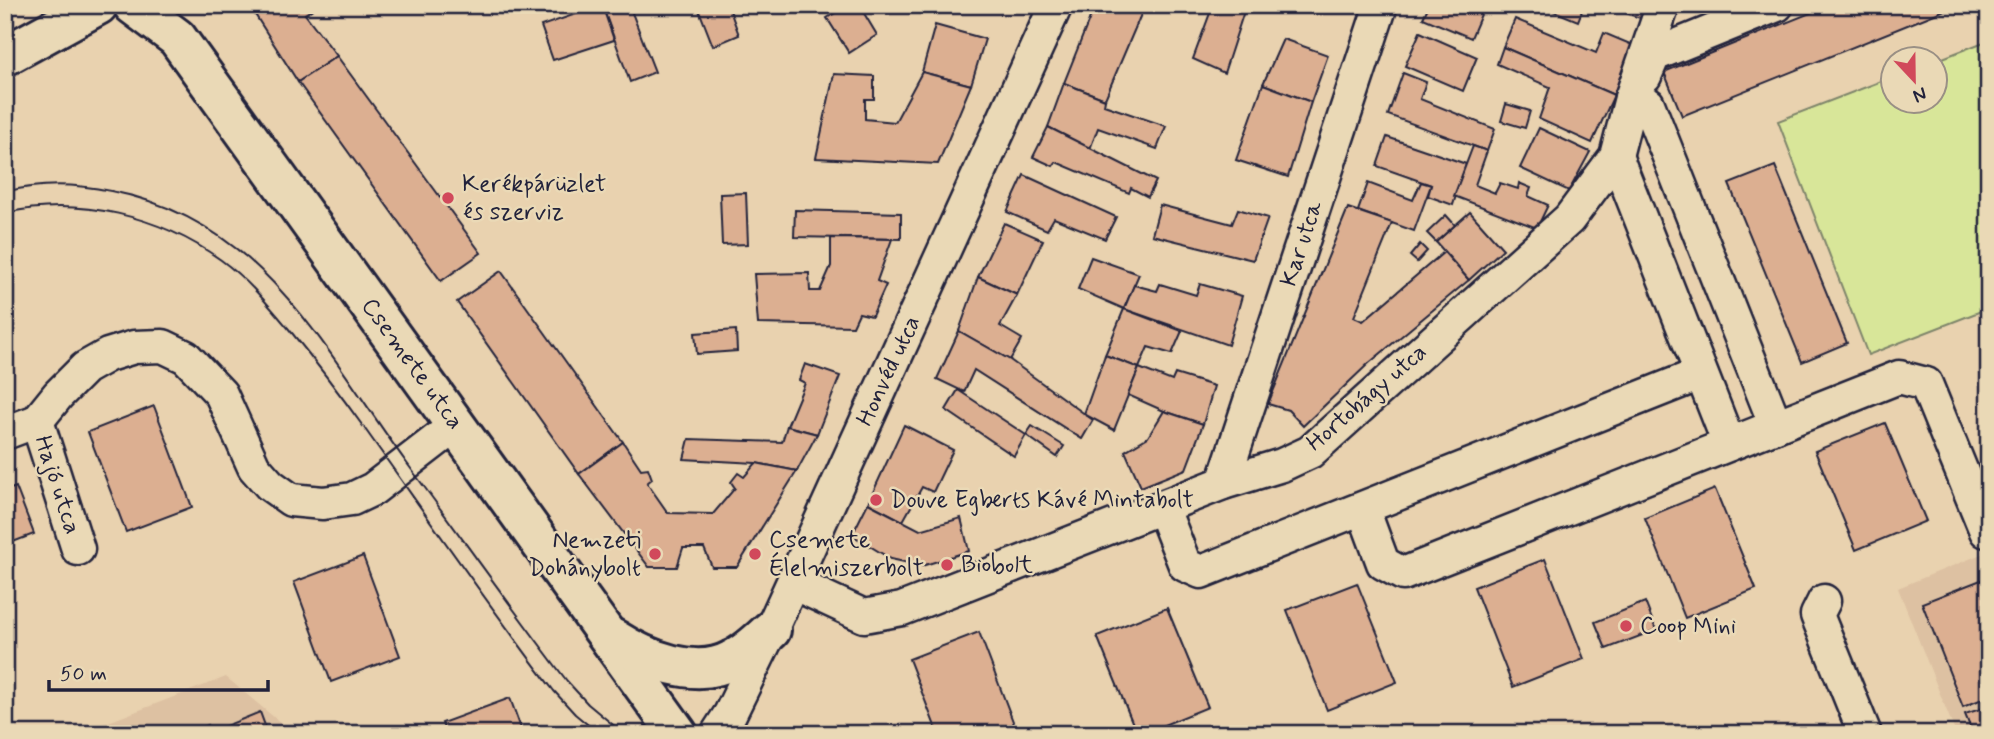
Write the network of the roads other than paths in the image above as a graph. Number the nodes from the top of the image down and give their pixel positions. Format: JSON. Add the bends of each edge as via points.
{"nodes":[{"id":1,"x":98,"y":5,"type":"edge"},
{"id":2,"x":133,"y":5,"type":"edge"},
{"id":3,"x":1056,"y":5,"type":"edge"},
{"id":4,"x":1381,"y":5,"type":"edge"},
{"id":5,"x":1663,"y":5,"type":"edge"},
{"id":6,"x":1777,"y":5,"type":"edge"},
{"id":7,"x":1745,"y":11,"type":"edge"},
{"id":8,"x":5,"y":56,"type":"edge"},
{"id":9,"x":1643,"y":77,"type":"junction"},
{"id":10,"x":1616,"y":156,"type":"junction"},
{"id":11,"x":1700,"y":374,"type":"junction"},
{"id":12,"x":37,"y":421,"type":"junction"},
{"id":13,"x":456,"y":425,"type":"junction"},
{"id":14,"x":1776,"y":426,"type":"junction"},
{"id":15,"x":5,"y":433,"type":"edge"},
{"id":16,"x":1729,"y":444,"type":"junction"},
{"id":17,"x":1223,"y":483,"type":"junction"},
{"id":18,"x":1163,"y":509,"type":"junction"},
{"id":19,"x":1363,"y":509,"type":"junction"},
{"id":20,"x":1986,"y":531,"type":"dead end"},
{"id":21,"x":78,"y":549,"type":"dead end"},
{"id":22,"x":793,"y":583,"type":"junction"},
{"id":23,"x":1824,"y":601,"type":"dead end"},
{"id":24,"x":771,"y":630,"type":"junction"},
{"id":25,"x":604,"y":632,"type":"junction"},
{"id":26,"x":678,"y":734,"type":"edge"},
{"id":27,"x":717,"y":734,"type":"edge"},
{"id":28,"x":1865,"y":734,"type":"edge"}],
"edges":[{"from":1,"to":8,"type":"street"},
{"from":2,"to":13,"type":"street","name":"Csemete utca","via":[[177,38]]},
{"from":3,"to":22,"type":"street","name":"Honvéd utca"},
{"from":4,"to":17,"type":"street","name":"Kar utca"},
{"from":5,"to":9,"type":"street","name":"Hortobágy utca"},
{"from":6,"to":7,"type":"street"},
{"from":7,"to":9,"type":"street"},
{"from":9,"to":10,"type":"street","name":"Hortobágy utca"},
{"from":9,"to":14,"type":"street","via":[[1648,104]]},
{"from":10,"to":11,"type":"street"},
{"from":10,"to":17,"type":"street","name":"Hortobágy utca","via":[[1569,219],[1310,452]]},
{"from":11,"to":16,"type":"street"},
{"from":11,"to":19,"type":"street"},
{"from":12,"to":13,"type":"street","name":"Hajó utca","via":[[85,368],[134,347],[163,346],[186,357],[221,394],[254,467],[270,485],[291,500],[323,503],[352,499],[373,489]]},
{"from":12,"to":15,"type":"street","name":"Hajó utca"},
{"from":12,"to":21,"type":"street","name":"Hajó utca"},
{"from":13,"to":25,"type":"street","name":"Csemete utca"},
{"from":14,"to":16,"type":"street"},
{"from":14,"to":20,"type":"street","via":[[1899,377],[1926,384]]},
{"from":16,"to":19,"type":"street","via":[[1403,574],[1383,563]]},
{"from":17,"to":18,"type":"street","name":"Hortobágy utca"},
{"from":18,"to":19,"type":"street","via":[[1185,565],[1201,572]]},
{"from":18,"to":22,"type":"street","name":"Hortobágy utca","via":[[902,609],[864,615]]},
{"from":22,"to":24,"type":"street","name":"Honvéd utca"},
{"from":23,"to":28,"type":"street","via":[[1817,615]]},
{"from":24,"to":25,"type":"street","via":[[730,662],[705,667],[653,660]]},
{"from":24,"to":27,"type":"street","name":"Honvéd utca"},
{"from":25,"to":26,"type":"street","name":"Csemete utca"}]}
